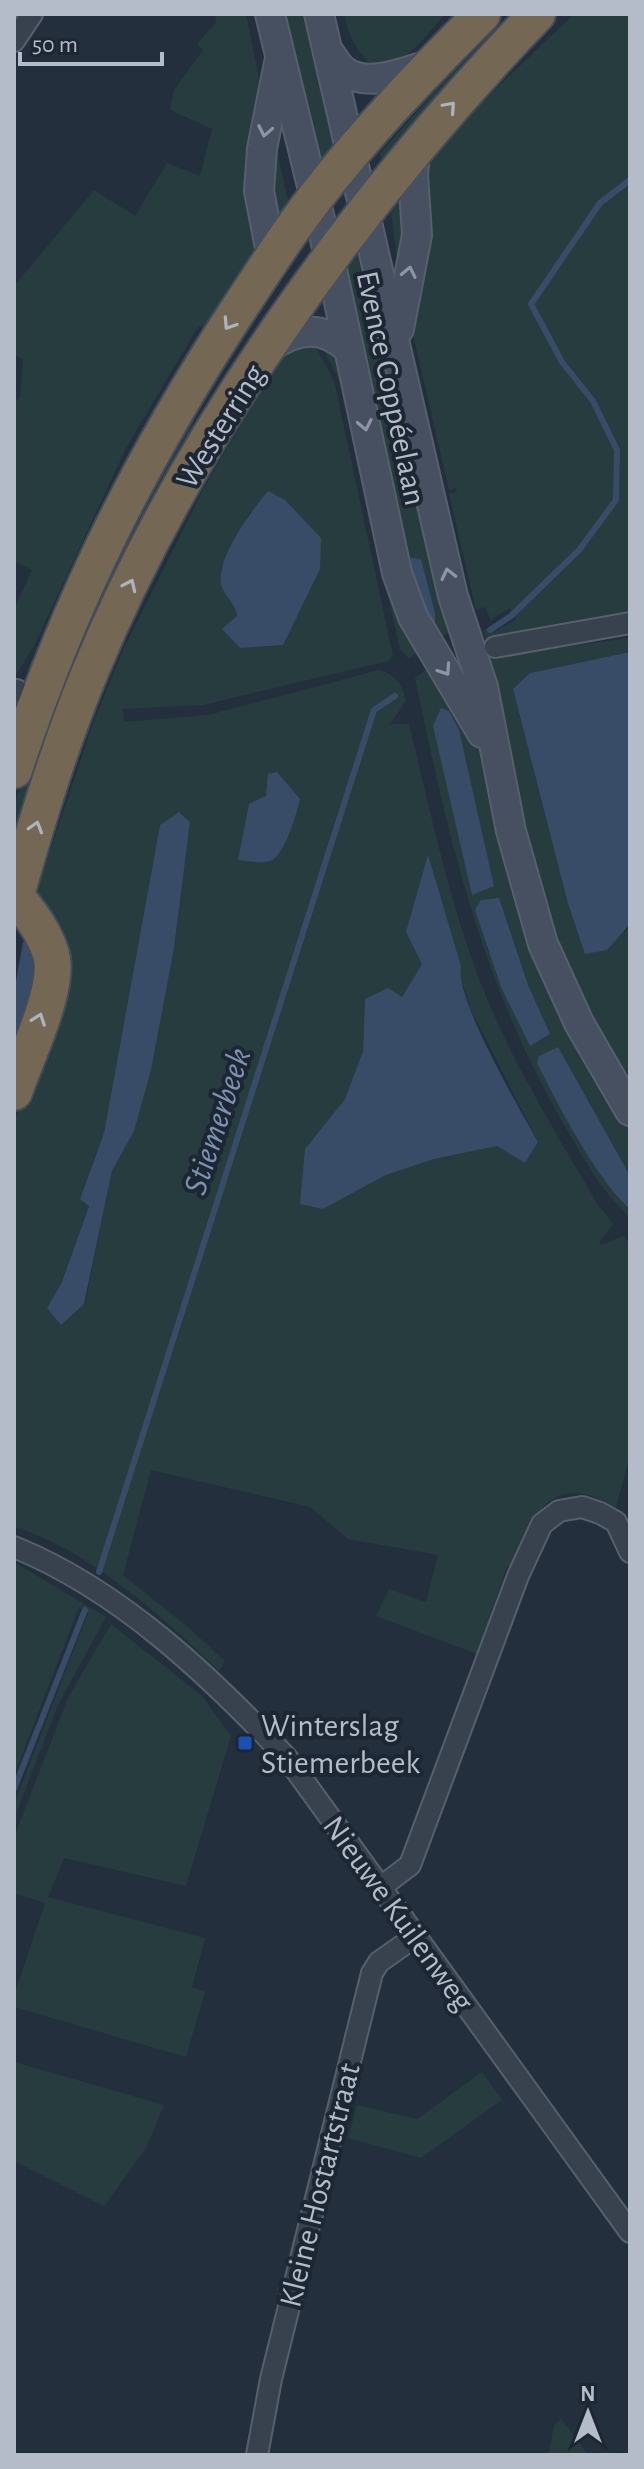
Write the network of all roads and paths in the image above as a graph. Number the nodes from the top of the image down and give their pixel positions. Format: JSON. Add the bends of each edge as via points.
{"nodes":[{"id":1,"x":32,"y":14,"type":"edge"},
{"id":2,"x":270,"y":14,"type":"edge"},
{"id":3,"x":319,"y":14,"type":"edge"},
{"id":4,"x":482,"y":14,"type":"edge"},
{"id":5,"x":537,"y":14,"type":"edge"},
{"id":6,"x":14,"y":41,"type":"edge"},
{"id":7,"x":328,"y":51,"type":"junction"},
{"id":8,"x":281,"y":55,"type":"junction"},
{"id":9,"x":432,"y":64,"type":"junction"},
{"id":10,"x":416,"y":145,"type":"junction"},
{"id":11,"x":351,"y":153,"type":"junction"},
{"id":12,"x":315,"y":197,"type":"junction"},
{"id":13,"x":364,"y":210,"type":"junction"},
{"id":14,"x":272,"y":258,"type":"junction"},
{"id":15,"x":330,"y":260,"type":"junction"},
{"id":16,"x":270,"y":347,"type":"junction"},
{"id":17,"x":349,"y":349,"type":"junction"},
{"id":18,"x":398,"y":350,"type":"junction"},
{"id":19,"x":93,"y":566,"type":"junction"},
{"id":20,"x":630,"y":623,"type":"edge"},
{"id":21,"x":495,"y":647,"type":"dead end"},
{"id":22,"x":15,"y":693,"type":"edge"},
{"id":23,"x":495,"y":757,"type":"junction"},
{"id":24,"x":14,"y":770,"type":"edge"},
{"id":25,"x":15,"y":899,"type":"edge"},
{"id":26,"x":14,"y":1092,"type":"edge"},
{"id":27,"x":630,"y":1111,"type":"edge"},
{"id":28,"x":14,"y":1547,"type":"edge"},
{"id":29,"x":630,"y":1552,"type":"edge"},
{"id":30,"x":381,"y":1887,"type":"junction"},
{"id":31,"x":416,"y":1936,"type":"junction"},
{"id":32,"x":630,"y":2232,"type":"edge"},
{"id":33,"x":257,"y":2455,"type":"edge"}],
"edges":[{"from":1,"to":6,"type":"street"},
{"from":2,"to":8,"type":"street","name":"Evence Coppéelaan"},
{"from":3,"to":7,"type":"street","name":"Evence Coppéelaan"},
{"from":4,"to":9,"type":"highway","name":"Westerring"},
{"from":10,"to":5,"type":"highway","name":"Westerring","one_way":true},
{"from":7,"to":9,"type":"street","via":[[344,71],[364,78],[384,78]]},
{"from":7,"to":11,"type":"street","name":"Evence Coppéelaan"},
{"from":8,"to":12,"type":"street","name":"Evence Coppéelaan"},
{"from":8,"to":14,"type":"street","one_way":true,"via":[[259,191]]},
{"from":9,"to":11,"type":"highway","name":"Westerring"},
{"from":10,"to":13,"type":"highway","name":"Westerring"},
{"from":18,"to":10,"type":"street","one_way":true,"via":[[417,235]]},
{"from":11,"to":12,"type":"highway","name":"Westerring"},
{"from":11,"to":13,"type":"street","name":"Evence Coppéelaan"},
{"from":12,"to":14,"type":"highway","name":"Westerring"},
{"from":12,"to":15,"type":"street","name":"Evence Coppéelaan"},
{"from":13,"to":15,"type":"highway","name":"Westerring"},
{"from":13,"to":18,"type":"street","name":"Evence Coppéelaan"},
{"from":14,"to":19,"type":"highway","name":"Westerring","one_way":true,"via":[[143,464]]},
{"from":15,"to":16,"type":"highway","name":"Westerring"},
{"from":15,"to":17,"type":"street","name":"Evence Coppéelaan"},
{"from":16,"to":17,"type":"street","via":[[304,330],[329,334]]},
{"from":25,"to":16,"type":"highway","name":"Westerring","one_way":true,"via":[[90,671],[138,567],[192,468]]},
{"from":17,"to":23,"type":"street","name":"Evence Coppéelaan","one_way":true,"via":[[404,596]]},
{"from":23,"to":18,"type":"street","name":"Evence Coppéelaan","one_way":true,"via":[[483,687],[453,596]]},
{"from":19,"to":22,"type":"highway","via":[[66,601]]},
{"from":19,"to":24,"type":"highway","name":"Westerring"},
{"from":20,"to":21,"type":"street"},
{"from":23,"to":27,"type":"street","name":"Evence Coppéelaan","via":[[543,944],[579,1023]]},
{"from":26,"to":25,"type":"highway","one_way":true,"via":[[52,983],[52,957],[37,922]]},
{"from":28,"to":30,"type":"street","name":"Nieuwe Kuilenweg","via":[[118,1607],[221,1690],[287,1758]]},
{"from":29,"to":30,"type":"street","via":[[616,1522],[582,1507],[559,1511],[542,1524],[410,1865]]},
{"from":30,"to":31,"type":"street","name":"Nieuwe Kuilenweg"},
{"from":31,"to":32,"type":"street","name":"Nieuwe Kuilenweg"},
{"from":31,"to":33,"type":"street","name":"Kleine Hostartstraat","via":[[372,1973],[271,2379]]}]}
